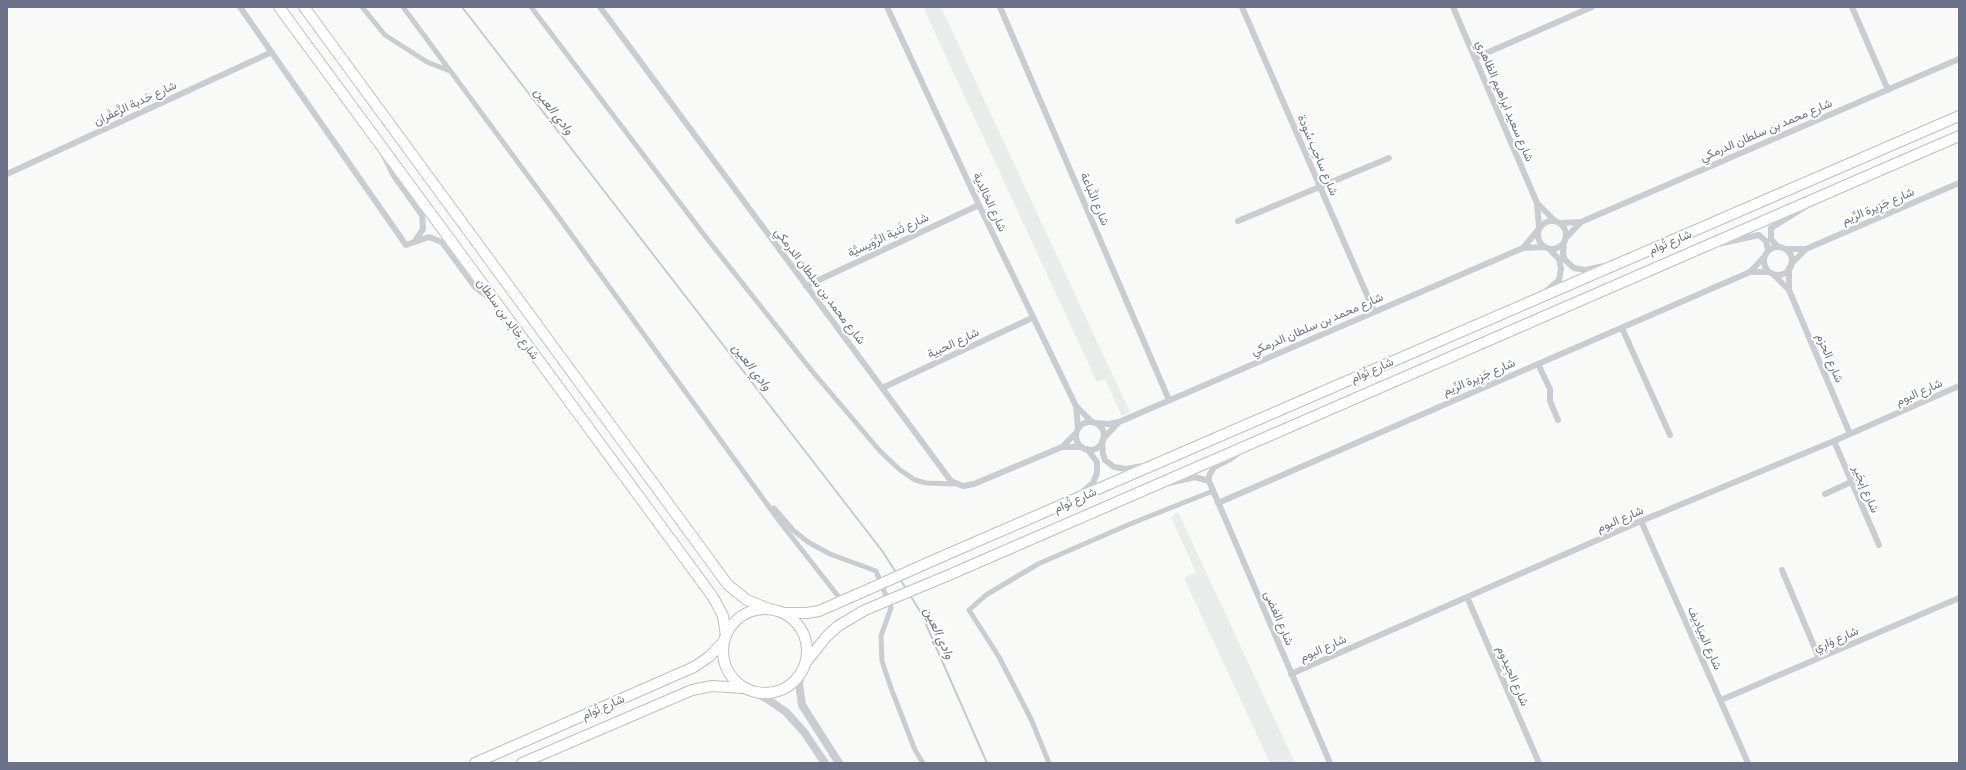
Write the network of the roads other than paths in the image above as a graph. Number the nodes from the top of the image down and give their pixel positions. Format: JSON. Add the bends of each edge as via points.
{"nodes":[{"id":1,"x":240,"y":7,"type":"edge"},
{"id":2,"x":279,"y":7,"type":"edge"},
{"id":3,"x":304,"y":7,"type":"edge"},
{"id":4,"x":362,"y":7,"type":"edge"},
{"id":5,"x":403,"y":7,"type":"edge"},
{"id":6,"x":530,"y":7,"type":"edge"},
{"id":7,"x":600,"y":7,"type":"edge"},
{"id":8,"x":887,"y":7,"type":"edge"},
{"id":9,"x":1000,"y":7,"type":"edge"},
{"id":10,"x":1242,"y":7,"type":"edge"},
{"id":11,"x":1453,"y":7,"type":"edge"},
{"id":12,"x":1592,"y":7,"type":"edge"},
{"id":13,"x":1852,"y":7,"type":"edge"},
{"id":14,"x":272,"y":52,"type":"junction"},
{"id":15,"x":1475,"y":58,"type":"junction"},
{"id":16,"x":1959,"y":59,"type":"edge"},
{"id":17,"x":450,"y":71,"type":"junction"},
{"id":18,"x":1888,"y":90,"type":"junction"},
{"id":19,"x":1959,"y":116,"type":"edge"},
{"id":20,"x":1959,"y":136,"type":"edge"},
{"id":21,"x":380,"y":145,"type":"junction"},
{"id":22,"x":1389,"y":158,"type":"dead end"},
{"id":23,"x":7,"y":174,"type":"edge"},
{"id":24,"x":1959,"y":183,"type":"edge"},
{"id":25,"x":1320,"y":187,"type":"junction"},
{"id":26,"x":1813,"y":200,"type":"junction"},
{"id":27,"x":1537,"y":203,"type":"junction"},
{"id":28,"x":979,"y":205,"type":"junction"},
{"id":29,"x":1238,"y":221,"type":"dead end"},
{"id":30,"x":1557,"y":222,"type":"junction"},
{"id":31,"x":1582,"y":222,"type":"junction"},
{"id":32,"x":1539,"y":228,"type":"junction"},
{"id":33,"x":1564,"y":240,"type":"junction"},
{"id":34,"x":415,"y":241,"type":"junction"},
{"id":35,"x":1708,"y":245,"type":"junction"},
{"id":36,"x":1776,"y":246,"type":"junction"},
{"id":37,"x":1523,"y":248,"type":"junction"},
{"id":38,"x":1547,"y":248,"type":"junction"},
{"id":39,"x":1786,"y":249,"type":"junction"},
{"id":40,"x":1806,"y":249,"type":"junction"},
{"id":41,"x":1768,"y":250,"type":"junction"},
{"id":42,"x":1764,"y":257,"type":"junction"},
{"id":43,"x":1626,"y":261,"type":"junction"},
{"id":44,"x":1790,"y":266,"type":"junction"},
{"id":45,"x":1750,"y":272,"type":"junction"},
{"id":46,"x":1770,"y":273,"type":"junction"},
{"id":47,"x":806,"y":286,"type":"junction"},
{"id":48,"x":1789,"y":290,"type":"junction"},
{"id":49,"x":494,"y":300,"type":"junction"},
{"id":50,"x":1533,"y":301,"type":"junction"},
{"id":51,"x":1374,"y":311,"type":"junction"},
{"id":52,"x":1032,"y":318,"type":"junction"},
{"id":53,"x":1622,"y":328,"type":"junction"},
{"id":54,"x":1538,"y":364,"type":"junction"},
{"id":55,"x":1959,"y":386,"type":"edge"},
{"id":56,"x":882,"y":388,"type":"junction"},
{"id":57,"x":1169,"y":400,"type":"junction"},
{"id":58,"x":1076,"y":406,"type":"junction"},
{"id":59,"x":1558,"y":420,"type":"dead end"},
{"id":60,"x":1119,"y":422,"type":"junction"},
{"id":61,"x":1094,"y":423,"type":"junction"},
{"id":62,"x":1077,"y":431,"type":"junction"},
{"id":63,"x":1850,"y":434,"type":"junction"},
{"id":64,"x":1670,"y":436,"type":"dead end"},
{"id":65,"x":1102,"y":441,"type":"junction"},
{"id":66,"x":1834,"y":441,"type":"junction"},
{"id":67,"x":1062,"y":447,"type":"junction"},
{"id":68,"x":1085,"y":448,"type":"junction"},
{"id":69,"x":1242,"y":448,"type":"junction"},
{"id":70,"x":1162,"y":461,"type":"junction"},
{"id":71,"x":1209,"y":481,"type":"junction"},
{"id":72,"x":1851,"y":482,"type":"junction"},
{"id":73,"x":1160,"y":483,"type":"junction"},
{"id":74,"x":954,"y":484,"type":"junction"},
{"id":75,"x":758,"y":491,"type":"junction"},
{"id":76,"x":1213,"y":491,"type":"junction"},
{"id":77,"x":1824,"y":494,"type":"dead end"},
{"id":78,"x":1218,"y":503,"type":"junction"},
{"id":79,"x":1066,"y":504,"type":"junction"},
{"id":80,"x":1641,"y":521,"type":"junction"},
{"id":81,"x":1879,"y":545,"type":"dead end"},
{"id":82,"x":1782,"y":570,"type":"dead end"},
{"id":83,"x":1467,"y":597,"type":"junction"},
{"id":84,"x":1959,"y":598,"type":"edge"},
{"id":85,"x":842,"y":601,"type":"junction"},
{"id":86,"x":769,"y":609,"type":"junction"},
{"id":87,"x":783,"y":613,"type":"junction"},
{"id":88,"x":725,"y":638,"type":"junction"},
{"id":89,"x":1819,"y":658,"type":"junction"},
{"id":90,"x":806,"y":663,"type":"junction"},
{"id":91,"x":801,"y":674,"type":"junction"},
{"id":92,"x":1291,"y":674,"type":"junction"},
{"id":93,"x":743,"y":688,"type":"junction"},
{"id":94,"x":753,"y":692,"type":"junction"},
{"id":95,"x":1721,"y":700,"type":"junction"},
{"id":96,"x":475,"y":763,"type":"edge"},
{"id":97,"x":522,"y":763,"type":"edge"},
{"id":98,"x":825,"y":763,"type":"edge"},
{"id":99,"x":839,"y":763,"type":"edge"},
{"id":100,"x":923,"y":763,"type":"edge"},
{"id":101,"x":1049,"y":763,"type":"edge"},
{"id":102,"x":1330,"y":763,"type":"edge"},
{"id":103,"x":1539,"y":763,"type":"edge"},
{"id":104,"x":1748,"y":763,"type":"edge"}],
"edges":[{"from":1,"to":14,"type":"street"},
{"from":2,"to":21,"type":"main road","name":"شارع خالِد بن سلطان"},
{"from":3,"to":86,"type":"main road","name":"شارع خالِد بن سلطان","via":[[728,585],[747,600]]},
{"from":4,"to":17,"type":"street","via":[[385,35],[427,62]]},
{"from":5,"to":17,"type":"street"},
{"from":6,"to":74,"type":"street","via":[[705,236],[812,371],[880,451],[915,480]]},
{"from":7,"to":47,"type":"street","name":"شارع محمد بن سلطان الدرمكي"},
{"from":8,"to":28,"type":"street","name":"شارع الخالِدية"},
{"from":9,"to":57,"type":"street","name":"شارع النَّباعة"},
{"from":10,"to":25,"type":"street","name":"شارع ساحِب سُودة"},
{"from":11,"to":15,"type":"street","name":"شارع سعيد ابراهيم الظاهري"},
{"from":12,"to":15,"type":"street"},
{"from":13,"to":18,"type":"street"},
{"from":14,"to":23,"type":"street","name":"شارع حَدبة الزَّعفَران"},
{"from":14,"to":34,"type":"street","via":[[406,245]]},
{"from":15,"to":27,"type":"street","name":"شارع سعيد ابراهيم الظاهري"},
{"from":16,"to":18,"type":"street","name":"شارع محمد بن سلطان الدرمكي"},
{"from":17,"to":75,"type":"street"},
{"from":18,"to":31,"type":"street","name":"شارع محمد بن سلطان الدرمكي"},
{"from":19,"to":43,"type":"main road","name":"شارع تُوام"},
{"from":20,"to":26,"type":"main road","name":"شارع تُوام"},
{"from":21,"to":34,"type":"street","via":[[389,169],[422,215],[423,229]]},
{"from":21,"to":49,"type":"main road","name":"شارع خالِد بن سلطان"},
{"from":22,"to":25,"type":"street"},
{"from":24,"to":40,"type":"street","name":"شارع جَزِيرة الرِّيم"},
{"from":25,"to":29,"type":"street"},
{"from":25,"to":51,"type":"street","name":"شارع ساحِب سُودة"},
{"from":26,"to":35,"type":"main road","name":"شارع تُوام"},
{"from":26,"to":36,"type":"street","via":[[1771,228],[1770,236]]},
{"from":27,"to":30,"type":"street","name":"شارع سعيد ابراهيم الظاهري"},
{"from":27,"to":32,"type":"street","name":"شارع سعيد ابراهيم الظاهري"},
{"from":28,"to":47,"type":"street","name":"شارع ثَنية الرُّوَيسيَّة"},
{"from":28,"to":52,"type":"street","name":"شارع الخالِدية"},
{"from":30,"to":31,"type":"street","name":"شارع محمد بن سلطان الدرمكي"},
{"from":30,"to":32,"type":"street","via":[[1546,221]]},
{"from":30,"to":33,"type":"street","via":[[1565,230]]},
{"from":31,"to":33,"type":"street","name":"شارع محمد بن سلطان الدرمكي"},
{"from":32,"to":37,"type":"street","name":"شارع محمد بن سلطان الدرمكي"},
{"from":32,"to":38,"type":"street","via":[[1539,242]]},
{"from":33,"to":38,"type":"street","via":[[1557,248]]},
{"from":33,"to":43,"type":"street","via":[[1565,260],[1579,270]]},
{"from":34,"to":49,"type":"street","via":[[428,238],[442,242],[475,287]]},
{"from":35,"to":41,"type":"street","via":[[1759,235],[1766,241]]},
{"from":35,"to":69,"type":"main road","name":"شارع تُوام"},
{"from":36,"to":39,"type":"street"},
{"from":36,"to":41,"type":"street"},
{"from":37,"to":38,"type":"street","name":"شارع محمد بن سلطان الدرمكي"},
{"from":37,"to":51,"type":"street","name":"شارع محمد بن سلطان الدرمكي"},
{"from":38,"to":50,"type":"street","via":[[1559,259],[1561,275],[1555,284]]},
{"from":39,"to":40,"type":"street","name":"شارع جَزِيرة الرِّيم"},
{"from":39,"to":44,"type":"street","via":[[1791,256]]},
{"from":40,"to":44,"type":"street","name":"شارع جَزِيرة الرِّيم"},
{"from":41,"to":42,"type":"street"},
{"from":42,"to":45,"type":"street","name":"شارع جَزِيرة الرِّيم"},
{"from":42,"to":46,"type":"street","via":[[1764,265]]},
{"from":43,"to":50,"type":"main road","name":"شارع تُوام"},
{"from":44,"to":46,"type":"street","via":[[1782,274]]},
{"from":44,"to":48,"type":"street","name":"شارع الحزم"},
{"from":45,"to":46,"type":"street","name":"شارع جَزِيرة الرِّيم"},
{"from":45,"to":53,"type":"street","name":"شارع جَزِيرة الرِّيم"},
{"from":46,"to":48,"type":"street","name":"شارع الحزم"},
{"from":47,"to":56,"type":"street","name":"شارع محمد بن سلطان الدرمكي"},
{"from":48,"to":63,"type":"street","name":"شارع الحزم"},
{"from":49,"to":88,"type":"main road","name":"شارع خالِد بن سلطان","via":[[713,597],[723,616]]},
{"from":50,"to":70,"type":"main road","name":"شارع تُوام"},
{"from":51,"to":57,"type":"street","name":"شارع محمد بن سلطان الدرمكي"},
{"from":52,"to":56,"type":"street","name":"شارع الحبية"},
{"from":52,"to":58,"type":"street","name":"شارع الخالِدية"},
{"from":53,"to":54,"type":"street","name":"شارع جَزِيرة الرِّيم"},
{"from":53,"to":64,"type":"street"},
{"from":54,"to":59,"type":"street","via":[[1550,388],[1550,401]]},
{"from":54,"to":78,"type":"street","name":"شارع جَزِيرة الرِّيم"},
{"from":55,"to":63,"type":"street","name":"شارع البوم"},
{"from":56,"to":74,"type":"street","name":"شارع محمد بن سلطان الدرمكي"},
{"from":57,"to":60,"type":"street","name":"شارع محمد بن سلطان الدرمكي"},
{"from":58,"to":61,"type":"street","name":"شارع الخالِدية"},
{"from":58,"to":62,"type":"street","name":"شارع الخالِدية"},
{"from":60,"to":61,"type":"street","name":"شارع محمد بن سلطان الدرمكي"},
{"from":60,"to":65,"type":"street","name":"شارع محمد بن سلطان الدرمكي"},
{"from":61,"to":62,"type":"street","via":[[1084,423]]},
{"from":61,"to":65,"type":"street","via":[[1102,428]]},
{"from":62,"to":67,"type":"street"},
{"from":62,"to":68,"type":"street","via":[[1077,441]]},
{"from":63,"to":66,"type":"street","name":"شارع البوم"},
{"from":65,"to":68,"type":"street","via":[[1094,449]]},
{"from":65,"to":70,"type":"street","via":[[1105,460],[1114,467],[1132,468]]},
{"from":66,"to":72,"type":"street","name":"شارع إبجَير"},
{"from":66,"to":80,"type":"street","name":"شارع البوم"},
{"from":67,"to":68,"type":"street"},
{"from":67,"to":74,"type":"street","via":[[968,486]]},
{"from":68,"to":79,"type":"street","via":[[1097,462],[1096,478],[1089,487]]},
{"from":69,"to":71,"type":"street","via":[[1230,459],[1214,467]]},
{"from":69,"to":73,"type":"main road","name":"شارع تُوام"},
{"from":70,"to":79,"type":"main road","name":"شارع تُوام"},
{"from":71,"to":73,"type":"street","via":[[1195,477],[1180,482]]},
{"from":71,"to":76,"type":"street","name":"شارع الغضى"},
{"from":72,"to":77,"type":"street"},
{"from":72,"to":81,"type":"street","name":"شارع إبجَير"},
{"from":73,"to":90,"type":"main road","name":"شارع تُوام","bridge":true,"via":[[865,610],[838,626]]},
{"from":75,"to":85,"type":"street"},
{"from":75,"to":100,"type":"street","via":[[794,531],[808,542],[830,554],[876,571],[892,608],[881,636],[882,661],[915,750]]},
{"from":76,"to":78,"type":"street","name":"شارع الغضى"},
{"from":76,"to":101,"type":"street","via":[[1038,564],[986,595],[969,610],[999,657],[1024,705]]},
{"from":78,"to":92,"type":"street","name":"شارع الغضى"},
{"from":79,"to":85,"type":"main road","name":"شارع تُوام","bridge":true},
{"from":80,"to":83,"type":"street","name":"شارع البوم"},
{"from":80,"to":95,"type":"street","name":"شارع المِيَادِيف"},
{"from":82,"to":89,"type":"street"},
{"from":83,"to":92,"type":"street","name":"شارع البوم"},
{"from":83,"to":103,"type":"street","name":"شارع الجِيدوم"},
{"from":84,"to":89,"type":"street","name":"شارع وَارِي"},
{"from":85,"to":87,"type":"main road","name":"شارع تُوام","via":[[819,611]]},
{"from":86,"to":87,"type":"main road"},
{"from":86,"to":88,"type":"main road","via":[[755,610],[743,616],[733,624]]},
{"from":87,"to":90,"type":"main road","via":[[797,624],[806,639]]},
{"from":88,"to":93,"type":"main road","via":[[724,662]]},
{"from":88,"to":96,"type":"main road","name":"شارع تُوام","via":[[710,656],[694,667]]},
{"from":89,"to":95,"type":"street","name":"شارع وَارِي"},
{"from":90,"to":91,"type":"main road"},
{"from":91,"to":94,"type":"main road","via":[[785,689],[775,693]]},
{"from":91,"to":99,"type":"street","via":[[799,684],[802,705]]},
{"from":92,"to":102,"type":"street","name":"شارع الغضى"},
{"from":93,"to":94,"type":"main road"},
{"from":93,"to":97,"type":"main road","name":"شارع تُوام","via":[[717,686],[692,690]]},
{"from":94,"to":98,"type":"street","via":[[786,712],[804,732]]},
{"from":95,"to":104,"type":"street","name":"شارع المِيَادِيف"}]}
